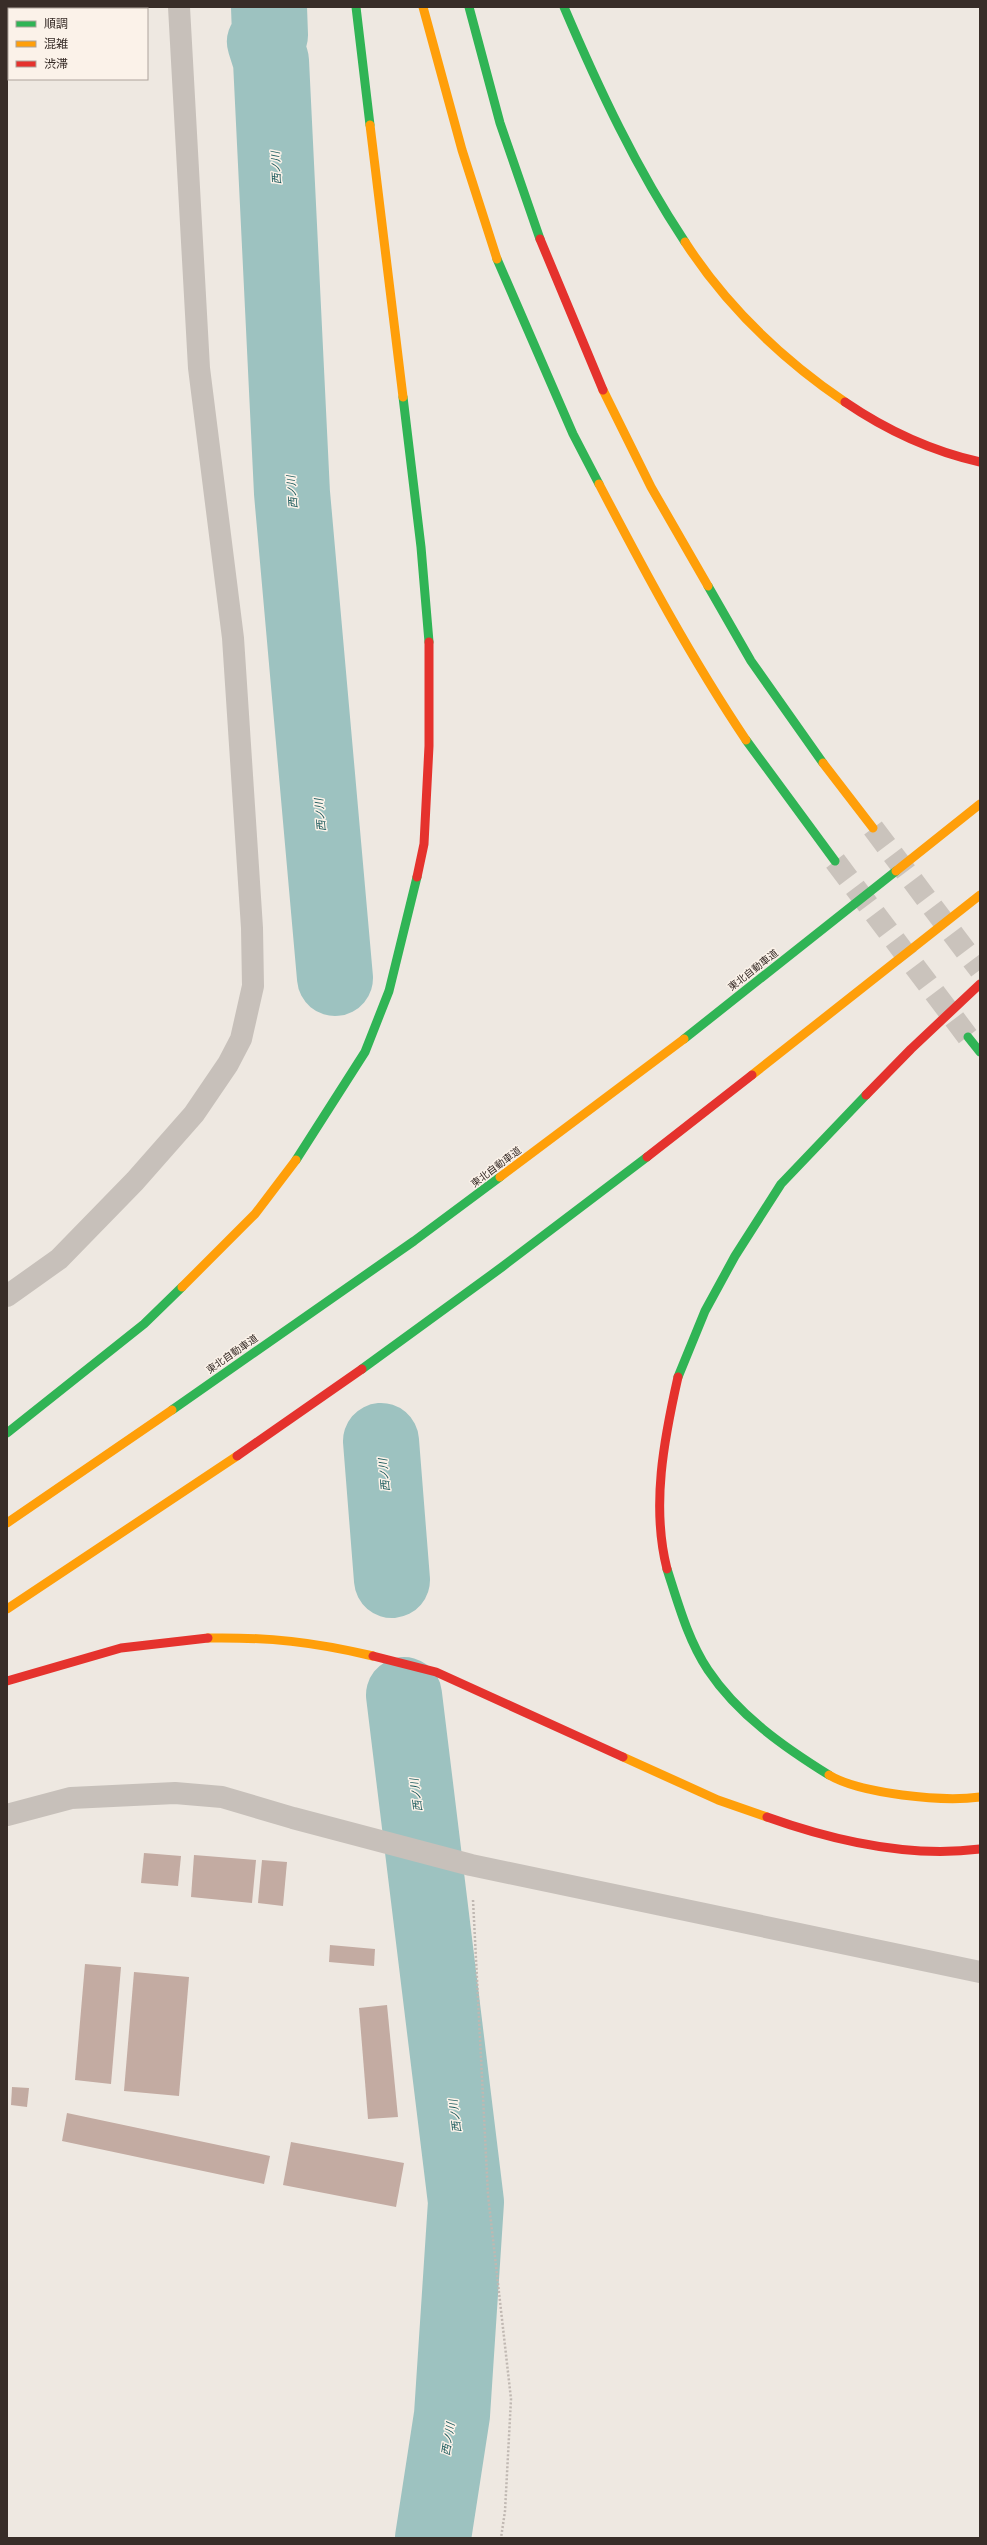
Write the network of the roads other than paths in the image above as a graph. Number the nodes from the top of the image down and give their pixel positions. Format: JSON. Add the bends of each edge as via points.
{"nodes":[{"id":1,"x":179,"y":7,"type":"edge"},
{"id":2,"x":356,"y":7,"type":"edge"},
{"id":3,"x":423,"y":7,"type":"edge"},
{"id":4,"x":469,"y":7,"type":"edge"},
{"id":5,"x":564,"y":7,"type":"edge"},
{"id":6,"x":980,"y":462,"type":"edge"},
{"id":7,"x":980,"y":804,"type":"edge"},
{"id":8,"x":873,"y":828,"type":"tunnel mouth"},
{"id":9,"x":835,"y":861,"type":"tunnel mouth"},
{"id":10,"x":980,"y":895,"type":"edge"},
{"id":11,"x":980,"y":984,"type":"edge"},
{"id":12,"x":968,"y":1037,"type":"tunnel mouth"},
{"id":13,"x":980,"y":1052,"type":"edge"},
{"id":14,"x":7,"y":1296,"type":"edge"},
{"id":15,"x":7,"y":1433,"type":"edge"},
{"id":16,"x":7,"y":1523,"type":"edge"},
{"id":17,"x":7,"y":1609,"type":"edge"},
{"id":18,"x":7,"y":1681,"type":"edge"},
{"id":19,"x":980,"y":1797,"type":"edge"},
{"id":20,"x":7,"y":1815,"type":"edge"},
{"id":21,"x":980,"y":1848,"type":"edge"},
{"id":22,"x":980,"y":1972,"type":"edge"}],
"edges":[{"from":1,"to":14,"type":"street","via":[[199,368],[233,638],[252,928],[253,986],[240,1039],[228,1064],[194,1114],[135,1181],[59,1259]]},
{"from":2,"to":15,"type":"highway","via":[[421,547],[430,660],[424,844],[408,920],[389,991],[365,1052],[302,1153],[254,1214],[144,1324]]},
{"from":3,"to":9,"type":"highway","via":[[462,150],[500,268],[573,434],[663,607],[714,692],[764,768]]},
{"from":4,"to":8,"type":"highway","via":[[500,123],[531,218],[608,403],[651,488],[751,661],[811,748]]},
{"from":5,"to":6,"type":"highway","via":[[609,109],[661,209],[702,268],[747,321],[794,365],[849,405],[902,437]]},
{"from":7,"to":16,"type":"highway","name":"東北自動車道","via":[[642,1072],[427,1231]]},
{"from":10,"to":17,"type":"highway","via":[[654,1152],[433,1318],[107,1544]]},
{"from":11,"to":19,"type":"highway","via":[[910,1049],[781,1184],[735,1256],[705,1311],[679,1373],[663,1444],[660,1513],[666,1567],[685,1623],[708,1670],[744,1714],[790,1751],[841,1782],[910,1796],[966,1799]]},
{"from":12,"to":13,"type":"highway"},
{"from":18,"to":21,"type":"highway","via":[[121,1648],[193,1638],[259,1637],[322,1644],[436,1672],[718,1800],[798,1828],[880,1847],[955,1852]]},
{"from":20,"to":22,"type":"street","via":[[71,1798],[120,1794],[191,1794],[222,1797],[471,1865]]}]}
